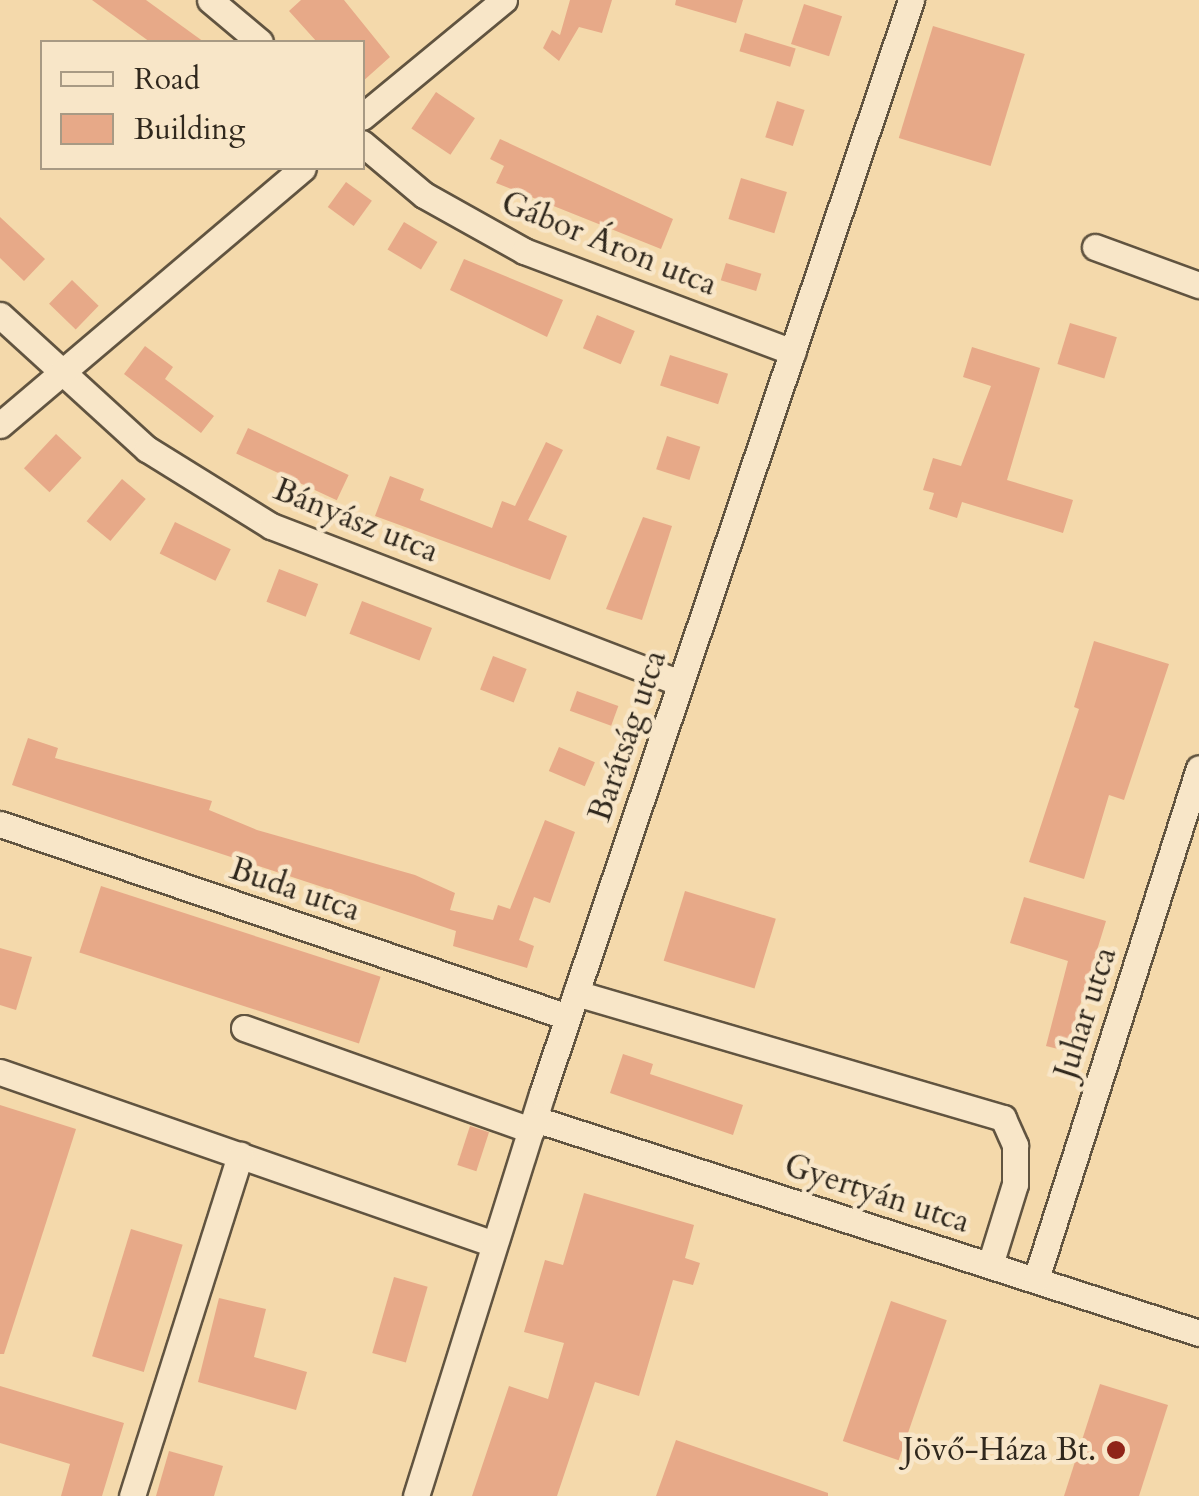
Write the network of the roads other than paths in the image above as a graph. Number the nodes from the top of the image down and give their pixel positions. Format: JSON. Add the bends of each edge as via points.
{"nodes":[{"id":1,"x":210,"y":0,"type":"edge"},
{"id":2,"x":504,"y":0,"type":"edge"},
{"id":3,"x":911,"y":0,"type":"edge"},
{"id":4,"x":258,"y":40,"type":"edge"},
{"id":5,"x":365,"y":115,"type":"edge"},
{"id":6,"x":365,"y":145,"type":"edge"},
{"id":7,"x":300,"y":170,"type":"edge"},
{"id":8,"x":1095,"y":247,"type":"dead end"},
{"id":9,"x":1199,"y":285,"type":"edge"},
{"id":10,"x":0,"y":316,"type":"edge"},
{"id":11,"x":793,"y":352,"type":"junction"},
{"id":12,"x":62,"y":374,"type":"junction"},
{"id":13,"x":0,"y":425,"type":"edge"},
{"id":14,"x":680,"y":683,"type":"junction"},
{"id":15,"x":1199,"y":768,"type":"edge"},
{"id":16,"x":0,"y":824,"type":"edge"},
{"id":17,"x":572,"y":1005,"type":"junction"},
{"id":18,"x":244,"y":1028,"type":"dead end"},
{"id":19,"x":0,"y":1072,"type":"edge"},
{"id":20,"x":533,"y":1125,"type":"junction"},
{"id":21,"x":240,"y":1155,"type":"junction"},
{"id":22,"x":494,"y":1244,"type":"junction"},
{"id":23,"x":990,"y":1264,"type":"junction"},
{"id":24,"x":1036,"y":1279,"type":"junction"},
{"id":25,"x":1199,"y":1333,"type":"edge"},
{"id":26,"x":132,"y":1496,"type":"edge"},
{"id":27,"x":416,"y":1496,"type":"edge"}],
"edges":[{"from":1,"to":4,"type":"street"},
{"from":2,"to":5,"type":"street"},
{"from":3,"to":11,"type":"street","name":"Barátság utca"},
{"from":6,"to":11,"type":"street","name":"Gábor Áron utca","via":[[424,195],[524,251]]},
{"from":7,"to":12,"type":"street"},
{"from":8,"to":9,"type":"street"},
{"from":10,"to":12,"type":"street","name":"Bányász utca"},
{"from":11,"to":14,"type":"street","name":"Barátság utca"},
{"from":12,"to":13,"type":"street"},
{"from":12,"to":14,"type":"street","name":"Bányász utca","via":[[147,449],[271,526]]},
{"from":14,"to":17,"type":"street","name":"Barátság utca"},
{"from":15,"to":24,"type":"street","name":"Juhar utca"},
{"from":16,"to":17,"type":"street","name":"Buda utca"},
{"from":17,"to":20,"type":"street","name":"Barátság utca"},
{"from":17,"to":23,"type":"street","name":"Buda utca","via":[[1003,1118],[1015,1145],[1015,1184]]},
{"from":18,"to":20,"type":"street","name":"Gyertyán utca"},
{"from":19,"to":21,"type":"street"},
{"from":20,"to":22,"type":"street","name":"Barátság utca"},
{"from":20,"to":23,"type":"street","name":"Gyertyán utca"},
{"from":21,"to":22,"type":"street"},
{"from":21,"to":26,"type":"street"},
{"from":22,"to":27,"type":"street","name":"Barátság utca"},
{"from":23,"to":24,"type":"street","name":"Gyertyán utca"},
{"from":24,"to":25,"type":"street","name":"Gyertyán utca"}]}
